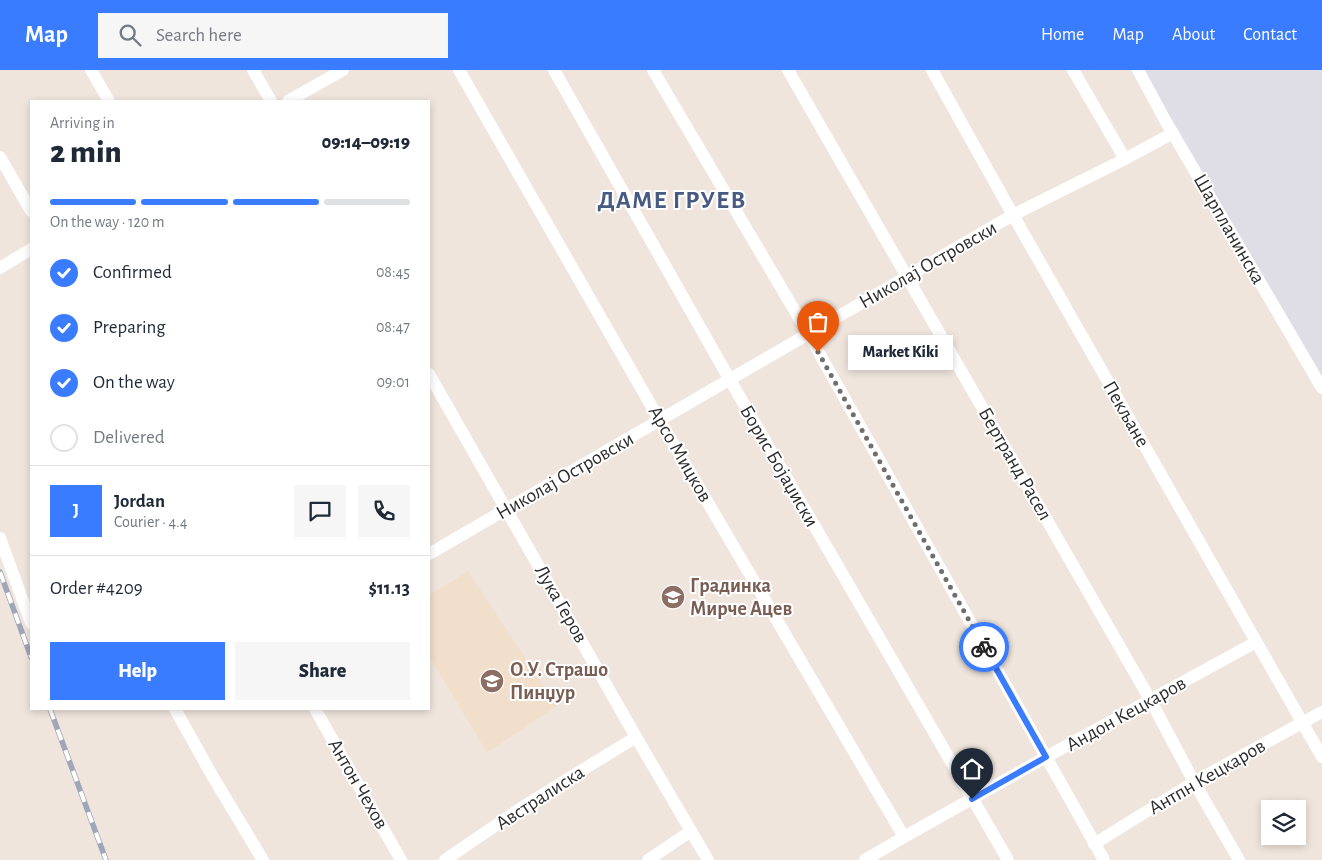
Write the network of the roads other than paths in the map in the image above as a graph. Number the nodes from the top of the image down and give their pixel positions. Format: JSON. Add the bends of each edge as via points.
{"nodes":[{"id":1,"x":91,"y":70,"type":"edge"},
{"id":2,"x":253,"y":70,"type":"edge"},
{"id":3,"x":343,"y":70,"type":"edge"},
{"id":4,"x":459,"y":70,"type":"edge"},
{"id":5,"x":554,"y":70,"type":"edge"},
{"id":6,"x":653,"y":70,"type":"edge"},
{"id":7,"x":788,"y":70,"type":"edge"},
{"id":8,"x":932,"y":70,"type":"edge"},
{"id":9,"x":1073,"y":70,"type":"edge"},
{"id":10,"x":1138,"y":70,"type":"edge"},
{"id":11,"x":108,"y":100,"type":"edge"},
{"id":12,"x":271,"y":100,"type":"edge"},
{"id":13,"x":290,"y":100,"type":"edge"},
{"id":14,"x":1173,"y":133,"type":"junction"},
{"id":15,"x":0,"y":157,"type":"edge"},
{"id":16,"x":1125,"y":160,"type":"junction"},
{"id":17,"x":30,"y":209,"type":"edge"},
{"id":18,"x":1013,"y":215,"type":"junction"},
{"id":19,"x":30,"y":250,"type":"edge"},
{"id":20,"x":0,"y":268,"type":"edge"},
{"id":21,"x":907,"y":276,"type":"junction"},
{"id":22,"x":809,"y":335,"type":"junction"},
{"id":23,"x":430,"y":376,"type":"edge"},
{"id":24,"x":730,"y":380,"type":"junction"},
{"id":25,"x":1322,"y":388,"type":"edge"},
{"id":26,"x":660,"y":421,"type":"junction"},
{"id":27,"x":507,"y":509,"type":"junction"},
{"id":28,"x":0,"y":538,"type":"edge"},
{"id":29,"x":430,"y":553,"type":"edge"},
{"id":30,"x":30,"y":620,"type":"edge"},
{"id":31,"x":1256,"y":642,"type":"junction"},
{"id":32,"x":1150,"y":701,"type":"junction"},
{"id":33,"x":176,"y":710,"type":"edge"},
{"id":34,"x":316,"y":710,"type":"edge"},
{"id":35,"x":1322,"y":712,"type":"edge"},
{"id":36,"x":1303,"y":723,"type":"junction"},
{"id":37,"x":636,"y":737,"type":"junction"},
{"id":38,"x":1322,"y":756,"type":"edge"},
{"id":39,"x":1046,"y":757,"type":"junction"},
{"id":40,"x":1194,"y":782,"type":"junction"},
{"id":41,"x":972,"y":799,"type":"junction"},
{"id":42,"x":691,"y":831,"type":"junction"},
{"id":43,"x":904,"y":836,"type":"junction"},
{"id":44,"x":1094,"y":844,"type":"junction"},
{"id":45,"x":263,"y":860,"type":"edge"},
{"id":46,"x":401,"y":860,"type":"edge"},
{"id":47,"x":445,"y":860,"type":"edge"},
{"id":48,"x":648,"y":860,"type":"edge"},
{"id":49,"x":708,"y":860,"type":"edge"},
{"id":50,"x":865,"y":860,"type":"edge"},
{"id":51,"x":1008,"y":860,"type":"edge"},
{"id":52,"x":1104,"y":860,"type":"edge"},
{"id":53,"x":1239,"y":860,"type":"edge"}],
"edges":[{"from":1,"to":11,"type":"street"},
{"from":2,"to":12,"type":"street"},
{"from":3,"to":13,"type":"street"},
{"from":4,"to":26,"type":"street","name":"Арсо Мицков"},
{"from":5,"to":24,"type":"street","name":"Борис Бојаџиски"},
{"from":6,"to":22,"type":"street"},
{"from":7,"to":21,"type":"street","name":"Бертранд Расел"},
{"from":8,"to":18,"type":"street","name":"Пекљане"},
{"from":9,"to":16,"type":"street"},
{"from":10,"to":14,"type":"street","name":"Шарпланинска"},
{"from":14,"to":16,"type":"street","name":"Николај Островски"},
{"from":14,"to":25,"type":"street","name":"Шарпланинска"},
{"from":15,"to":17,"type":"street"},
{"from":16,"to":18,"type":"street","name":"Николај Островски"},
{"from":18,"to":21,"type":"street","name":"Николај Островски"},
{"from":18,"to":31,"type":"street","name":"Пекљане"},
{"from":19,"to":20,"type":"street"},
{"from":21,"to":22,"type":"street","name":"Николај Островски"},
{"from":21,"to":32,"type":"street","name":"Бертранд Расел"},
{"from":22,"to":24,"type":"street","name":"Николај Островски"},
{"from":22,"to":39,"type":"street"},
{"from":23,"to":27,"type":"street","name":"Лука Геров"},
{"from":24,"to":26,"type":"street","name":"Николај Островски"},
{"from":24,"to":41,"type":"street","name":"Борис Бојаџиски"},
{"from":26,"to":27,"type":"street","name":"Николај Островски"},
{"from":26,"to":43,"type":"street","name":"Арсо Мицков"},
{"from":27,"to":29,"type":"street","name":"Николај Островски"},
{"from":27,"to":37,"type":"street","name":"Лука Геров"},
{"from":28,"to":30,"type":"street"},
{"from":31,"to":32,"type":"street","name":"Андон Кецкаров"},
{"from":31,"to":36,"type":"street","name":"Пекљане"},
{"from":32,"to":39,"type":"street","name":"Андон Кецкаров"},
{"from":32,"to":40,"type":"street","name":"Бертранд Расел"},
{"from":33,"to":45,"type":"street"},
{"from":34,"to":46,"type":"street","name":"Антон Чехов"},
{"from":35,"to":36,"type":"street","name":"Антпн Кецкаров"},
{"from":36,"to":38,"type":"street","name":"Пекљане"},
{"from":36,"to":40,"type":"street","name":"Антпн Кецкаров"},
{"from":37,"to":42,"type":"street","name":"Лука Геров"},
{"from":37,"to":47,"type":"street","name":"Австралиска","via":[[524,806]]},
{"from":39,"to":41,"type":"street","name":"Андон Кецкаров"},
{"from":39,"to":44,"type":"street"},
{"from":40,"to":44,"type":"street","name":"Антпн Кецкаров"},
{"from":40,"to":53,"type":"street","name":"Бертранд Расел"},
{"from":41,"to":43,"type":"street","name":"Андон Кецкаров"},
{"from":41,"to":51,"type":"street","name":"Борис Бојаџиски"},
{"from":42,"to":48,"type":"street"},
{"from":42,"to":49,"type":"street","name":"Лука Геров"},
{"from":43,"to":50,"type":"street","name":"Андон Кецкаров"},
{"from":44,"to":52,"type":"street"}]}
